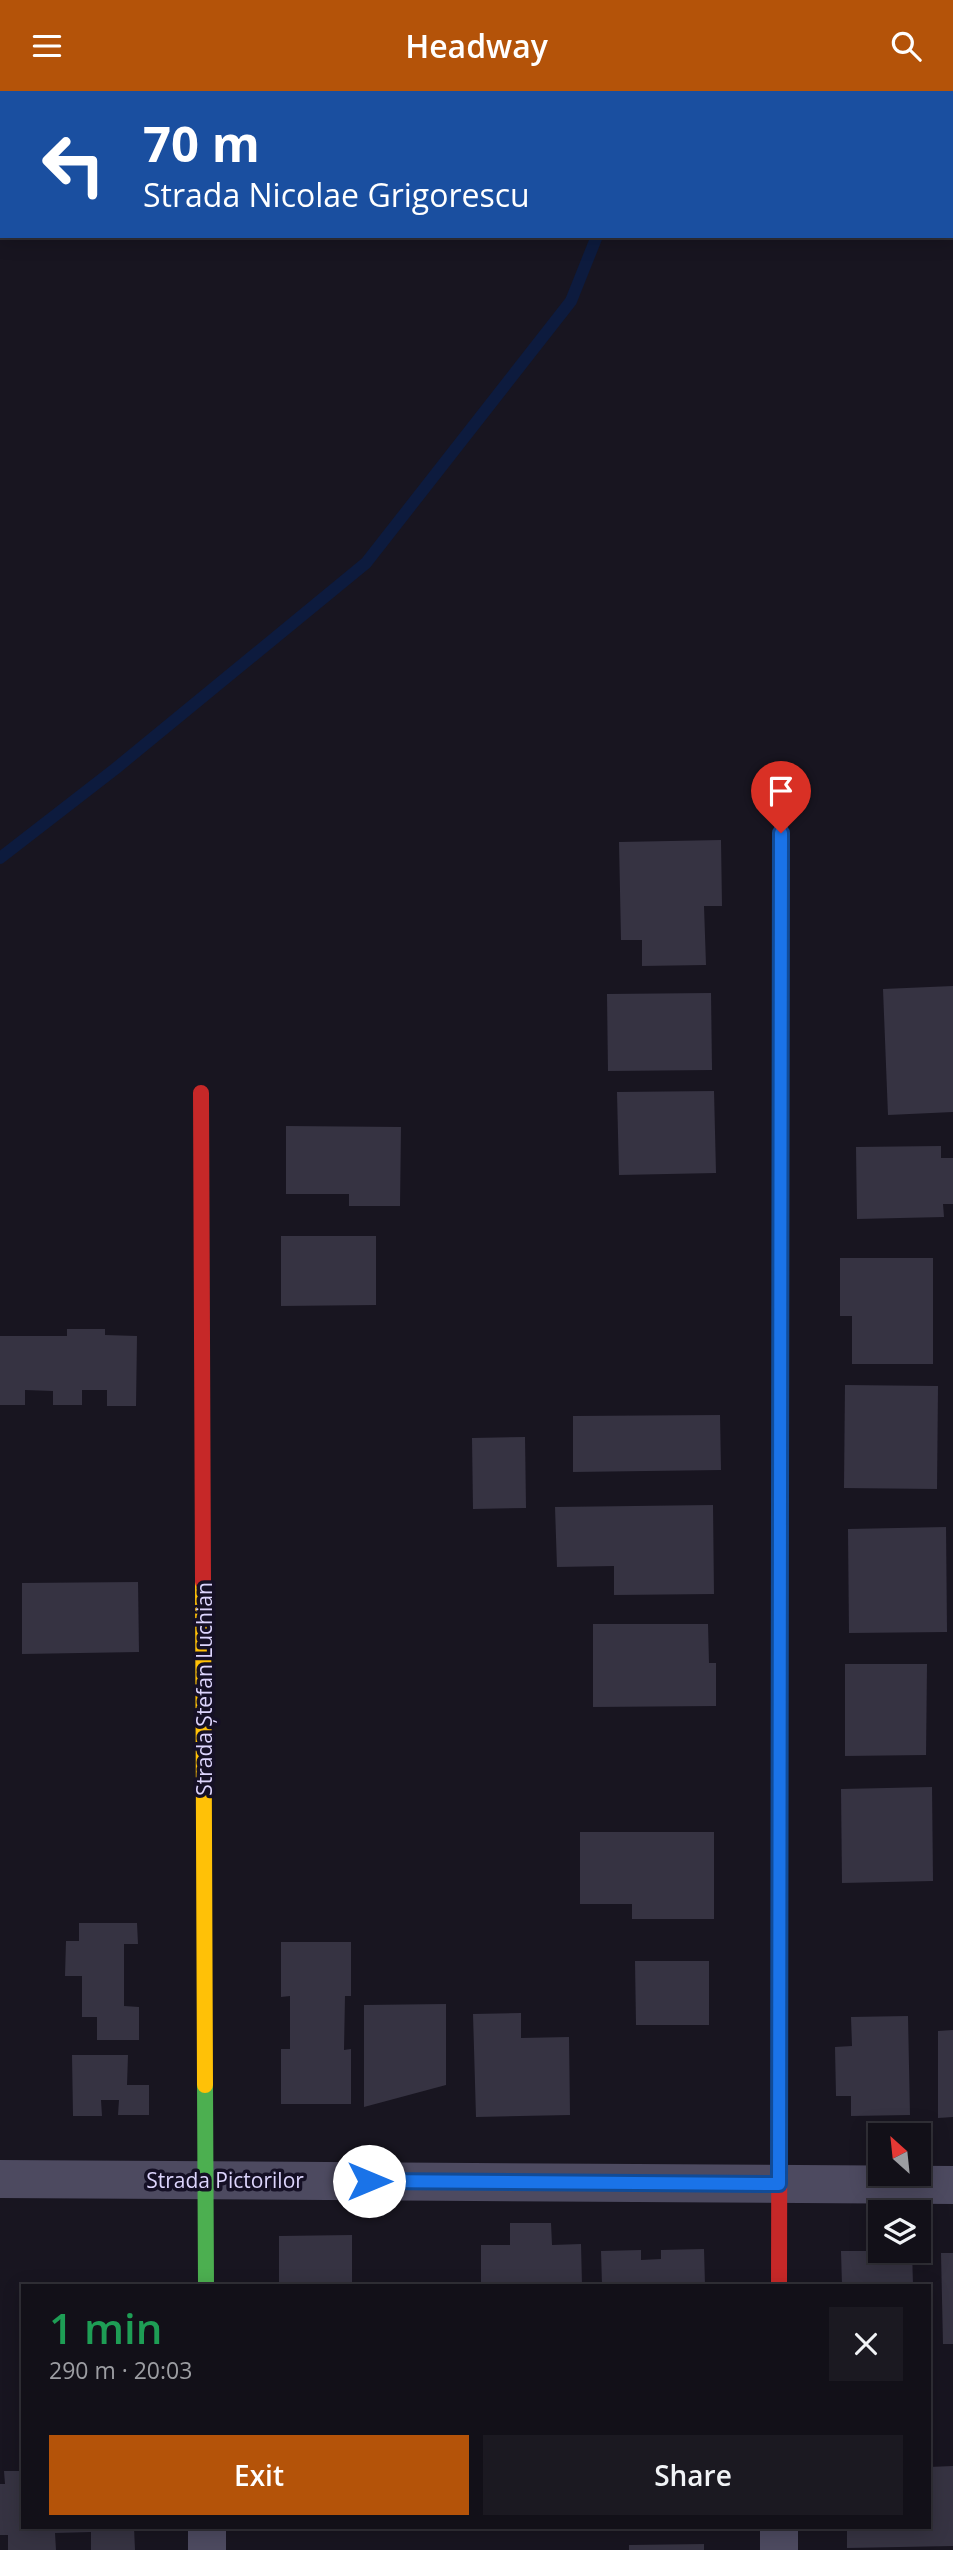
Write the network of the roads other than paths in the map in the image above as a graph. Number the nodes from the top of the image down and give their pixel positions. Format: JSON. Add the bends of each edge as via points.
{"nodes":[{"id":1,"x":781,"y":833,"type":"dead end"},
{"id":2,"x":201,"y":1093,"type":"dead end"},
{"id":3,"x":0,"y":2179,"type":"edge"},
{"id":4,"x":205,"y":2180,"type":"junction"},
{"id":5,"x":779,"y":2184,"type":"junction"},
{"id":6,"x":953,"y":2186,"type":"edge"},
{"id":7,"x":206,"y":2284,"type":"edge"},
{"id":8,"x":779,"y":2284,"type":"edge"},
{"id":9,"x":207,"y":2529,"type":"edge"},
{"id":10,"x":779,"y":2529,"type":"edge"},
{"id":11,"x":207,"y":2550,"type":"edge"},
{"id":12,"x":779,"y":2550,"type":"edge"}],
"edges":[{"from":1,"to":5,"type":"street"},
{"from":2,"to":4,"type":"street","name":"Strada Ștefan Luchian"},
{"from":3,"to":4,"type":"street","name":"Strada Pictorilor"},
{"from":4,"to":5,"type":"street","name":"Strada Pictorilor"},
{"from":4,"to":7,"type":"street","name":"Strada Ștefan Luchian"},
{"from":5,"to":6,"type":"street","name":"Strada Pictorilor"},
{"from":5,"to":8,"type":"street"},
{"from":9,"to":11,"type":"street"},
{"from":10,"to":12,"type":"street"}]}
